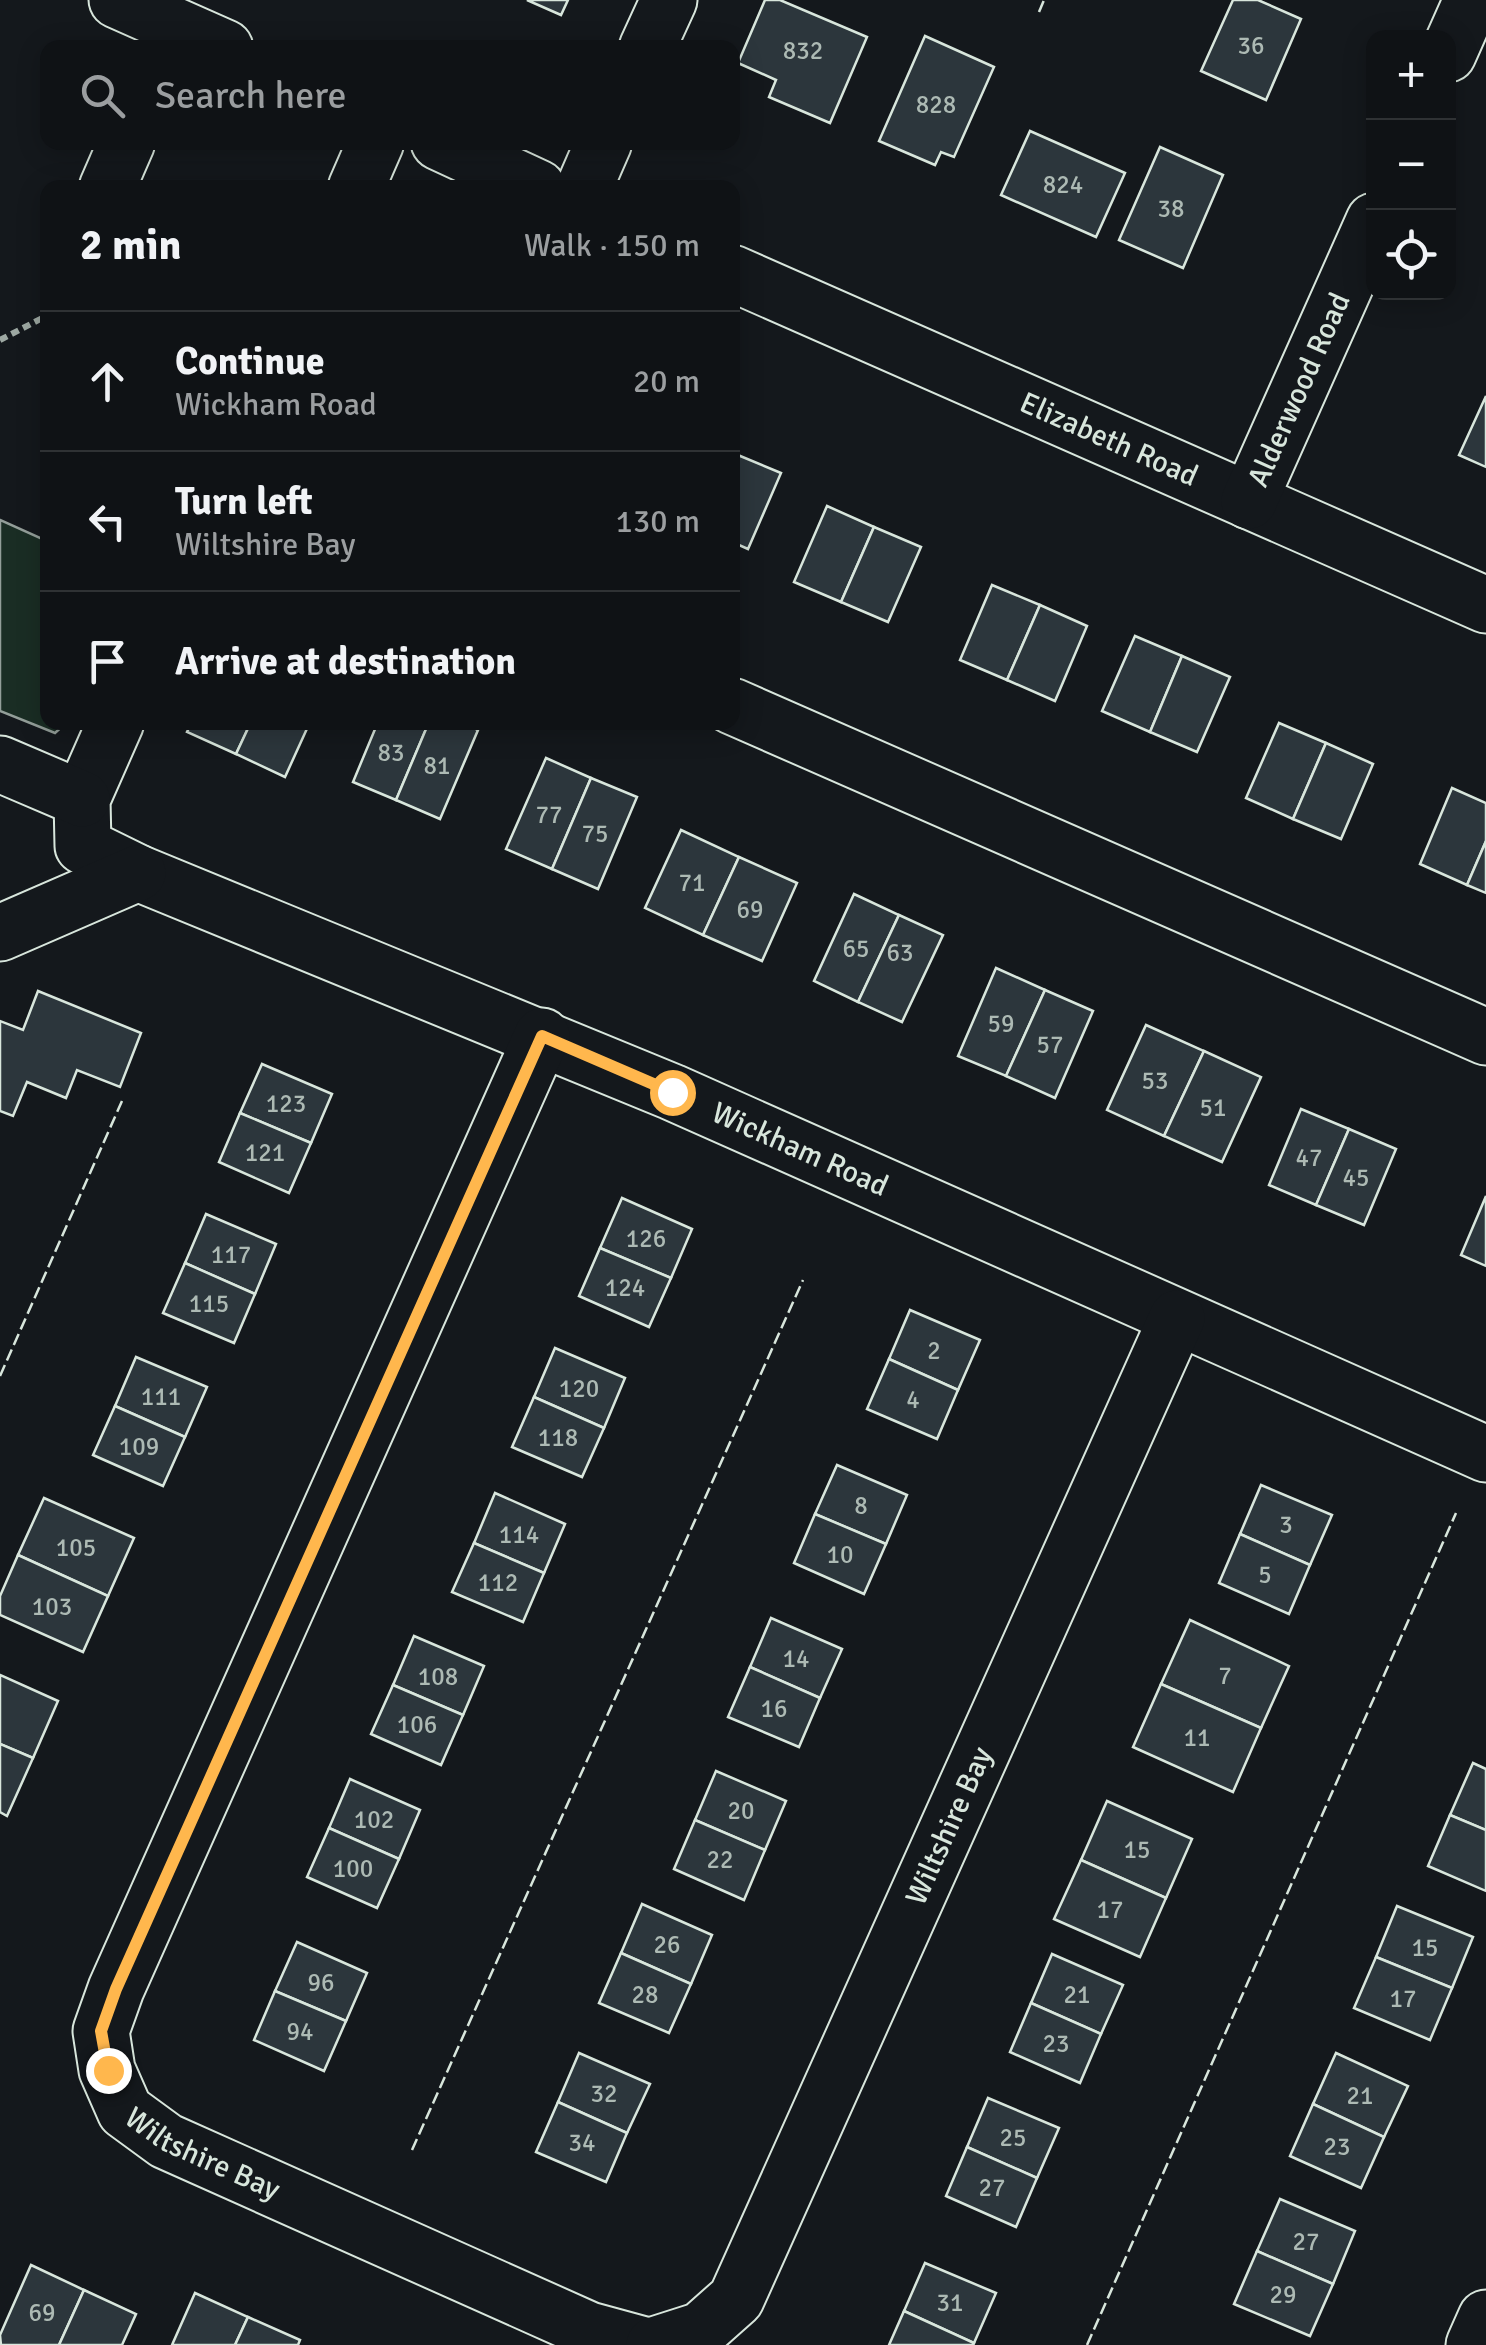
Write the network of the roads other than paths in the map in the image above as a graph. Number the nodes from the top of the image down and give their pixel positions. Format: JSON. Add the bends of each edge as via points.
{"nodes":[{"id":1,"x":116,"y":0,"type":"edge"},
{"id":2,"x":668,"y":0,"type":"edge"},
{"id":3,"x":1472,"y":0,"type":"edge"},
{"id":4,"x":1456,"y":36,"type":"edge"},
{"id":5,"x":189,"y":40,"type":"edge"},
{"id":6,"x":650,"y":40,"type":"edge"},
{"id":7,"x":124,"y":150,"type":"edge"},
{"id":8,"x":373,"y":150,"type":"edge"},
{"id":9,"x":456,"y":150,"type":"edge"},
{"id":10,"x":601,"y":150,"type":"edge"},
{"id":11,"x":110,"y":180,"type":"edge"},
{"id":12,"x":359,"y":180,"type":"edge"},
{"id":13,"x":521,"y":180,"type":"edge"},
{"id":14,"x":587,"y":180,"type":"edge"},
{"id":15,"x":1366,"y":239,"type":"edge"},
{"id":16,"x":740,"y":277,"type":"edge"},
{"id":17,"x":1249,"y":500,"type":"junction"},
{"id":18,"x":1486,"y":604,"type":"edge"},
{"id":19,"x":740,"y":710,"type":"edge"},
{"id":20,"x":113,"y":730,"type":"edge"},
{"id":21,"x":0,"y":764,"type":"edge"},
{"id":22,"x":82,"y":800,"type":"junction"},
{"id":23,"x":138,"y":873,"type":"junction"},
{"id":24,"x":0,"y":934,"type":"edge"},
{"id":25,"x":542,"y":1036,"type":"junction"},
{"id":26,"x":1486,"y":1037,"type":"edge"},
{"id":27,"x":1178,"y":1318,"type":"junction"},
{"id":28,"x":1486,"y":1454,"type":"edge"},
{"id":29,"x":1486,"y":2318,"type":"edge"},
{"id":30,"x":644,"y":2345,"type":"edge"},
{"id":31,"x":654,"y":2345,"type":"edge"},
{"id":32,"x":1474,"y":2345,"type":"edge"}],
"edges":[{"from":1,"to":5,"type":"street"},
{"from":2,"to":6,"type":"street"},
{"from":3,"to":4,"type":"street"},
{"from":7,"to":11,"type":"street"},
{"from":8,"to":12,"type":"street"},
{"from":9,"to":13,"type":"street"},
{"from":10,"to":14,"type":"street"},
{"from":15,"to":17,"type":"street","name":"Alderwood Road"},
{"from":16,"to":17,"type":"street","name":"Elizabeth Road"},
{"from":17,"to":18,"type":"street","name":"Elizabeth Road"},
{"from":19,"to":26,"type":"street"},
{"from":20,"to":22,"type":"street"},
{"from":21,"to":22,"type":"street"},
{"from":22,"to":23,"type":"street","name":"Wickham Road","via":[[83,846]]},
{"from":23,"to":24,"type":"street"},
{"from":23,"to":25,"type":"street","name":"Wickham Road"},
{"from":25,"to":27,"type":"street","name":"Wickham Road"},
{"from":25,"to":30,"type":"street","name":"Wiltshire Bay","via":[[101,2031],[126,2111],[166,2141],[589,2330]]},
{"from":27,"to":28,"type":"street","name":"Wickham Road"},
{"from":27,"to":31,"type":"street","name":"Wiltshire Bay","via":[[736,2299],[701,2330]]},
{"from":29,"to":32,"type":"street"}]}
